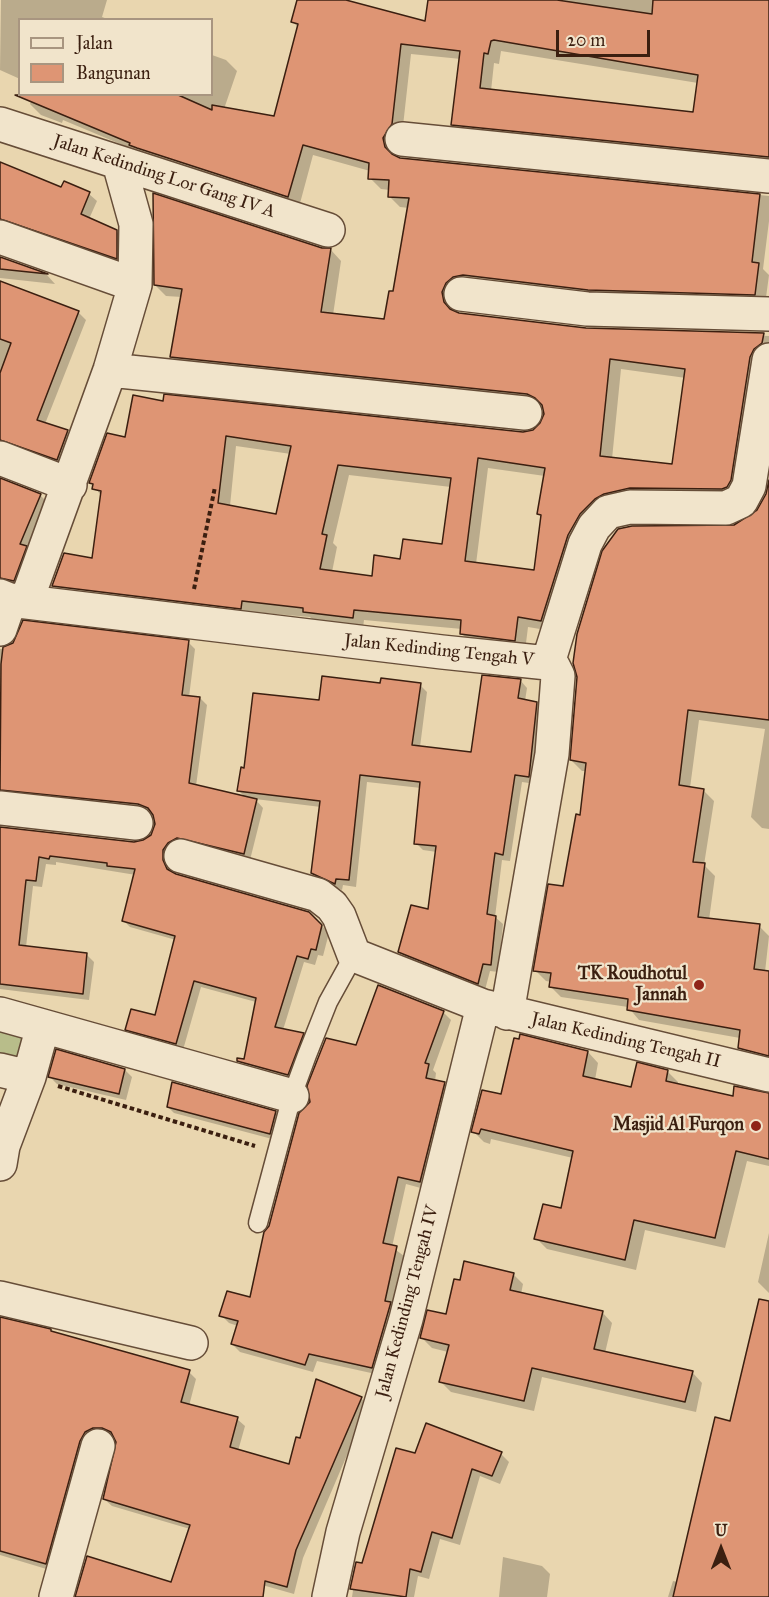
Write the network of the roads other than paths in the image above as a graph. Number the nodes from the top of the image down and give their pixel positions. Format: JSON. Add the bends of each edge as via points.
{"nodes":[{"id":1,"x":0,"y":124,"type":"edge"},
{"id":2,"x":402,"y":139,"type":"dead end"},
{"id":3,"x":119,"y":163,"type":"junction"},
{"id":4,"x":769,"y":176,"type":"edge"},
{"id":5,"x":328,"y":230,"type":"dead end"},
{"id":6,"x":0,"y":237,"type":"edge"},
{"id":7,"x":135,"y":285,"type":"junction"},
{"id":8,"x":461,"y":294,"type":"dead end"},
{"id":9,"x":769,"y":314,"type":"edge"},
{"id":10,"x":769,"y":360,"type":"edge"},
{"id":11,"x":110,"y":370,"type":"junction"},
{"id":12,"x":525,"y":413,"type":"dead end"},
{"id":13,"x":0,"y":458,"type":"edge"},
{"id":14,"x":70,"y":485,"type":"junction"},
{"id":15,"x":9,"y":607,"type":"edge"},
{"id":16,"x":548,"y":663,"type":"junction"},
{"id":17,"x":0,"y":808,"type":"edge"},
{"id":18,"x":136,"y":823,"type":"dead end"},
{"id":19,"x":181,"y":856,"type":"dead end"},
{"id":20,"x":354,"y":955,"type":"junction"},
{"id":21,"x":495,"y":1010,"type":"junction"},
{"id":22,"x":0,"y":1014,"type":"edge"},
{"id":23,"x":43,"y":1026,"type":"junction"},
{"id":24,"x":14,"y":1074,"type":"edge"},
{"id":25,"x":769,"y":1075,"type":"edge"},
{"id":26,"x":292,"y":1096,"type":"junction"},
{"id":27,"x":0,"y":1164,"type":"edge"},
{"id":28,"x":258,"y":1223,"type":"dead end"},
{"id":29,"x":0,"y":1298,"type":"edge"},
{"id":30,"x":191,"y":1343,"type":"dead end"},
{"id":31,"x":98,"y":1446,"type":"dead end"},
{"id":32,"x":56,"y":1597,"type":"edge"},
{"id":33,"x":329,"y":1597,"type":"edge"}],
"edges":[{"from":1,"to":3,"type":"street","name":"Jalan Kedinding Lor Gang IV A"},
{"from":2,"to":4,"type":"street"},
{"from":3,"to":5,"type":"street","name":"Jalan Kedinding Lor Gang IV A"},
{"from":3,"to":7,"type":"street","via":[[136,224]]},
{"from":6,"to":7,"type":"street"},
{"from":7,"to":11,"type":"street"},
{"from":8,"to":9,"type":"street","via":[[587,309]]},
{"from":10,"to":16,"type":"street","via":[[749,486],[741,501],[726,508],[630,507],[608,512],[585,544]]},
{"from":11,"to":12,"type":"street"},
{"from":11,"to":14,"type":"street"},
{"from":13,"to":14,"type":"street"},
{"from":14,"to":15,"type":"street","via":[[28,591]]},
{"from":15,"to":16,"type":"street","name":"Jalan Kedinding Tengah V","via":[[187,621]]},
{"from":16,"to":21,"type":"street","name":"Jalan Kedinding Tengah V","via":[[558,676],[552,754]]},
{"from":17,"to":18,"type":"street"},
{"from":19,"to":20,"type":"street","via":[[318,895],[339,916]]},
{"from":20,"to":21,"type":"street","name":"Jalan Kedinding Tengah II"},
{"from":20,"to":26,"type":"lane","via":[[328,1002]]},
{"from":21,"to":25,"type":"street","name":"Jalan Kedinding Tengah II"},
{"from":21,"to":33,"type":"street","name":"Jalan Kedinding Tengah IV","via":[[343,1532]]},
{"from":22,"to":23,"type":"street"},
{"from":23,"to":24,"type":"street"},
{"from":23,"to":26,"type":"street"},
{"from":24,"to":27,"type":"street"},
{"from":26,"to":28,"type":"lane"},
{"from":29,"to":30,"type":"street"},
{"from":31,"to":32,"type":"street"}]}
